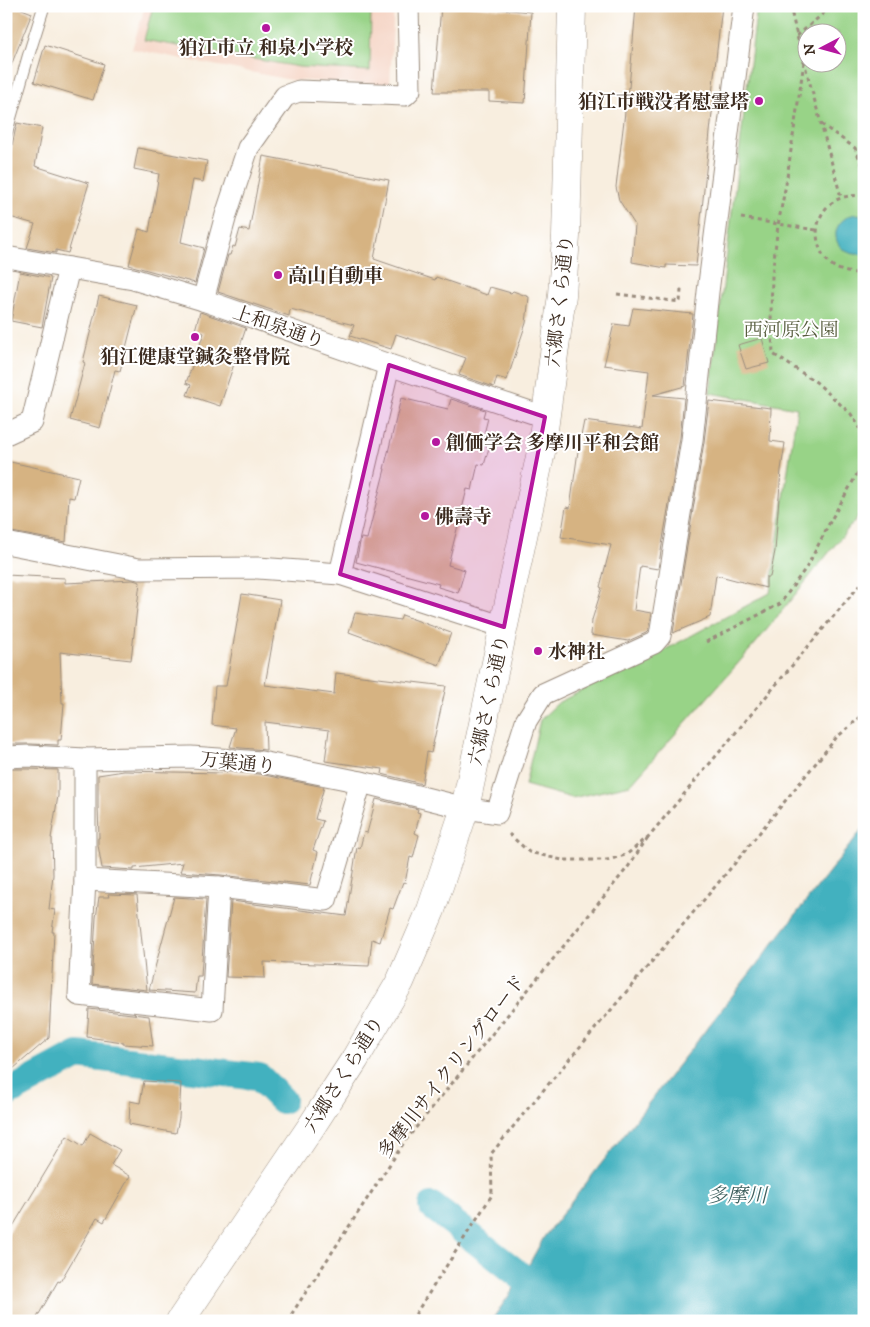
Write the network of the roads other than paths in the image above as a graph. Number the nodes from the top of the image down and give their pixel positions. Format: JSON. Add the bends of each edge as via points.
{"nodes":[{"id":1,"x":44,"y":6,"type":"edge"},
{"id":2,"x":408,"y":6,"type":"edge"},
{"id":3,"x":572,"y":6,"type":"edge"},
{"id":4,"x":744,"y":6,"type":"edge"},
{"id":5,"x":6,"y":134,"type":"edge"},
{"id":6,"x":6,"y":257,"type":"edge"},
{"id":7,"x":70,"y":268,"type":"junction"},
{"id":8,"x":203,"y":300,"type":"junction"},
{"id":9,"x":390,"y":365,"type":"junction"},
{"id":10,"x":545,"y":418,"type":"junction"},
{"id":11,"x":6,"y":434,"type":"edge"},
{"id":12,"x":6,"y":543,"type":"edge"},
{"id":13,"x":340,"y":574,"type":"junction"},
{"id":14,"x":504,"y":627,"type":"junction"},
{"id":15,"x":6,"y":757,"type":"edge"},
{"id":16,"x":85,"y":758,"type":"junction"},
{"id":17,"x":361,"y":782,"type":"junction"},
{"id":18,"x":465,"y":808,"type":"junction"},
{"id":19,"x":85,"y":880,"type":"junction"},
{"id":20,"x":219,"y":887,"type":"junction"},
{"id":21,"x":180,"y":1321,"type":"edge"}],
"edges":[{"from":1,"to":5,"type":"lane"},
{"from":2,"to":8,"type":"street","via":[[410,90],[405,95],[299,92],[285,96],[248,148]]},
{"from":3,"to":10,"type":"main road","name":"六郷さくら通り","via":[[566,236],[562,295]]},
{"from":4,"to":18,"type":"street","name":"万葉通り","via":[[692,440],[660,636],[654,643],[543,694],[526,721],[496,813]]},
{"from":6,"to":7,"type":"street","name":"上和泉通り"},
{"from":7,"to":8,"type":"street","name":"上和泉通り","via":[[133,279]]},
{"from":7,"to":11,"type":"street","via":[[32,422]]},
{"from":8,"to":9,"type":"street","name":"上和泉通り"},
{"from":9,"to":10,"type":"street","name":"上和泉通り"},
{"from":9,"to":13,"type":"street"},
{"from":10,"to":14,"type":"main road","name":"六郷さくら通り","via":[[541,452]]},
{"from":12,"to":13,"type":"street","via":[[139,569],[258,568]]},
{"from":13,"to":14,"type":"street"},
{"from":14,"to":18,"type":"main road","name":"六郷さくら通り"},
{"from":15,"to":16,"type":"street","name":"万葉通り"},
{"from":16,"to":17,"type":"street","name":"万葉通り","via":[[191,757],[261,762]]},
{"from":16,"to":19,"type":"street"},
{"from":17,"to":18,"type":"street","name":"万葉通り"},
{"from":17,"to":20,"type":"street","via":[[326,900]]},
{"from":18,"to":21,"type":"main road","name":"六郷さくら通り","via":[[431,910],[400,982],[311,1127]]},
{"from":19,"to":20,"type":"street"},
{"from":19,"to":20,"type":"street","via":[[79,995],[212,1010]]}]}
